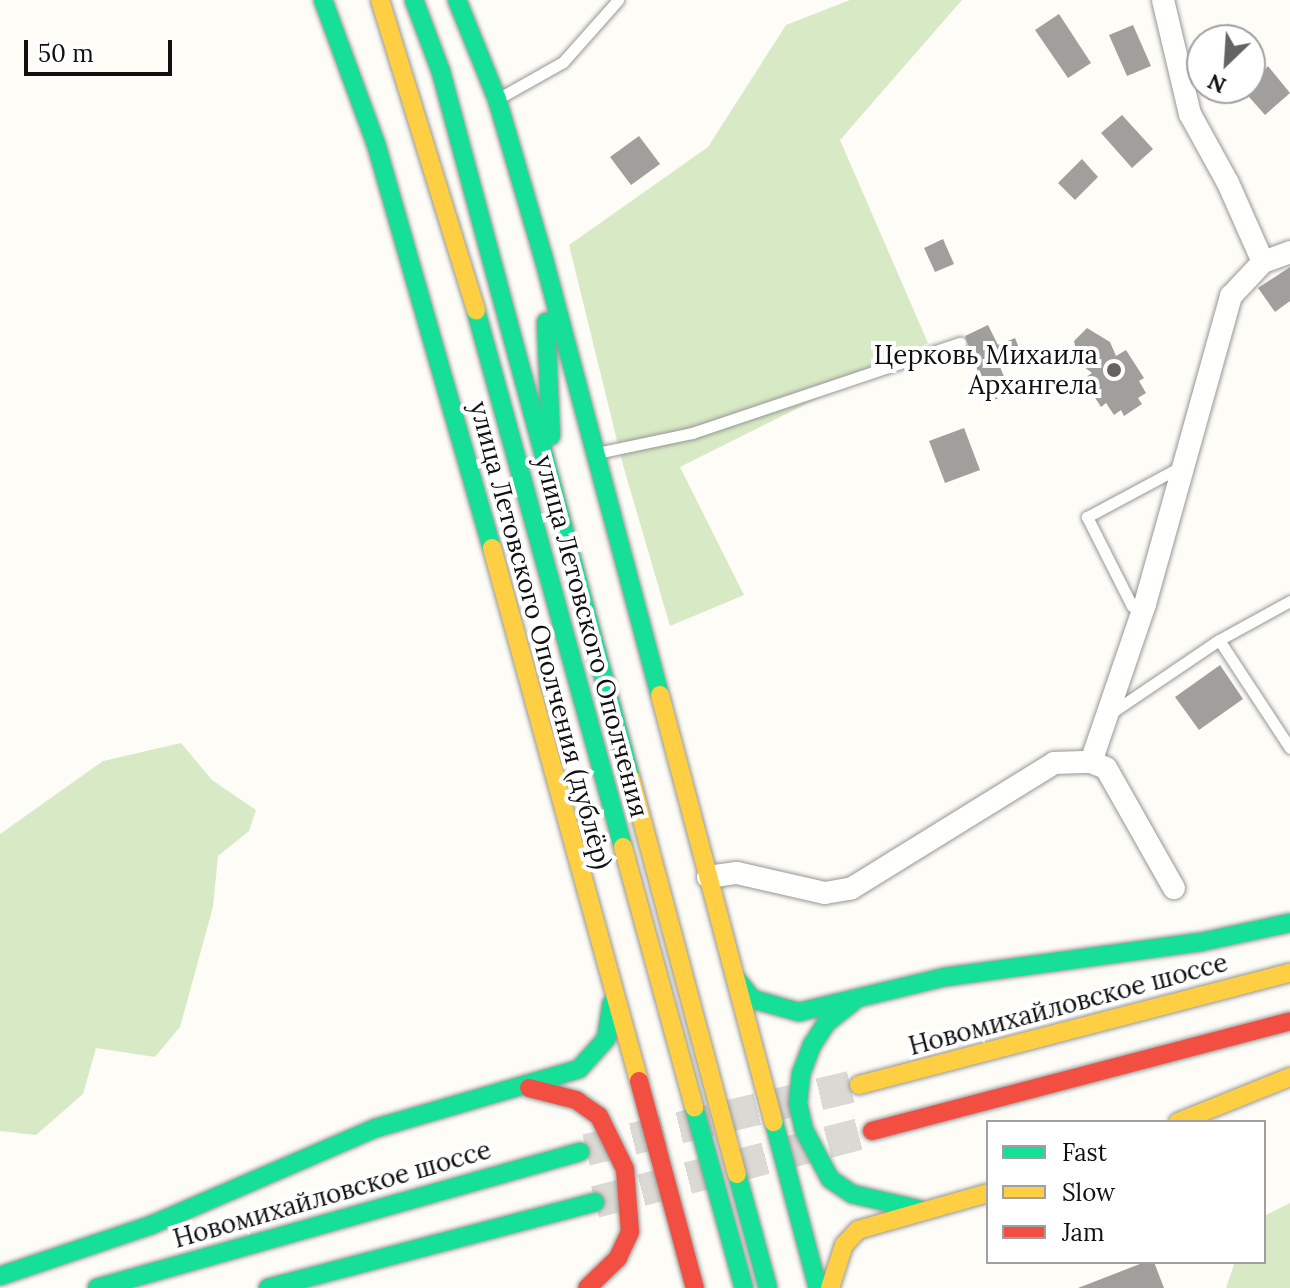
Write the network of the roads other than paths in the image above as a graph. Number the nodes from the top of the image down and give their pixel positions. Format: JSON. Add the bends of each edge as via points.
{"nodes":[{"id":1,"x":323,"y":0,"type":"edge"},
{"id":2,"x":380,"y":0,"type":"edge"},
{"id":3,"x":414,"y":0,"type":"edge"},
{"id":4,"x":457,"y":0,"type":"edge"},
{"id":5,"x":618,"y":0,"type":"edge"},
{"id":6,"x":1163,"y":0,"type":"edge"},
{"id":7,"x":497,"y":99,"type":"junction"},
{"id":8,"x":1290,"y":252,"type":"edge"},
{"id":9,"x":543,"y":256,"type":"junction"},
{"id":10,"x":1263,"y":262,"type":"junction"},
{"id":11,"x":960,"y":343,"type":"dead end"},
{"id":12,"x":594,"y":453,"type":"junction"},
{"id":13,"x":1184,"y":465,"type":"junction"},
{"id":14,"x":554,"y":495,"type":"junction"},
{"id":15,"x":1290,"y":601,"type":"edge"},
{"id":16,"x":1145,"y":604,"type":"junction"},
{"id":17,"x":1219,"y":640,"type":"junction"},
{"id":18,"x":600,"y":663,"type":"junction"},
{"id":19,"x":575,"y":672,"type":"junction"},
{"id":20,"x":658,"y":693,"type":"junction"},
{"id":21,"x":1107,"y":716,"type":"junction"},
{"id":22,"x":541,"y":723,"type":"junction"},
{"id":23,"x":1290,"y":748,"type":"edge"},
{"id":24,"x":1091,"y":762,"type":"junction"},
{"id":25,"x":708,"y":877,"type":"junction"},
{"id":26,"x":1174,"y":888,"type":"dead end"},
{"id":27,"x":1290,"y":923,"type":"edge"},
{"id":28,"x":1290,"y":973,"type":"edge"},
{"id":29,"x":735,"y":977,"type":"junction"},
{"id":30,"x":613,"y":995,"type":"junction"},
{"id":31,"x":856,"y":1000,"type":"junction"},
{"id":32,"x":1290,"y":1021,"type":"edge"},
{"id":33,"x":1290,"y":1077,"type":"edge"},
{"id":34,"x":859,"y":1085,"type":"tunnel mouth"},
{"id":35,"x":523,"y":1087,"type":"junction"},
{"id":36,"x":1183,"y":1120,"type":"edge"},
{"id":37,"x":872,"y":1131,"type":"tunnel mouth"},
{"id":38,"x":580,"y":1152,"type":"tunnel mouth"},
{"id":39,"x":986,"y":1194,"type":"edge"},
{"id":40,"x":595,"y":1202,"type":"tunnel mouth"},
{"id":41,"x":922,"y":1210,"type":"junction"},
{"id":42,"x":0,"y":1276,"type":"edge"},
{"id":43,"x":97,"y":1288,"type":"edge"},
{"id":44,"x":268,"y":1288,"type":"edge"},
{"id":45,"x":587,"y":1288,"type":"edge"},
{"id":46,"x":695,"y":1288,"type":"edge"},
{"id":47,"x":744,"y":1288,"type":"edge"},
{"id":48,"x":768,"y":1288,"type":"edge"},
{"id":49,"x":818,"y":1288,"type":"edge"},
{"id":50,"x":830,"y":1288,"type":"edge"}],
"edges":[{"from":1,"to":22,"type":"street","name":"улица Летовского Ополчения (дублёр)","via":[[376,144]]},
{"from":2,"to":19,"type":"street","name":"улица Летовского Ополчения","via":[[471,294]]},
{"from":3,"to":14,"type":"street","name":"улица Летовского Ополчения","via":[[441,72]]},
{"from":4,"to":7,"type":"street"},
{"from":5,"to":7,"type":"lane","via":[[563,62]]},
{"from":6,"to":10,"type":"street","via":[[1190,114]]},
{"from":7,"to":9,"type":"street"},
{"from":8,"to":10,"type":"street"},
{"from":9,"to":12,"type":"street"},
{"from":9,"to":14,"type":"street"},
{"from":10,"to":13,"type":"street","via":[[1231,296]]},
{"from":11,"to":12,"type":"lane","via":[[692,433]]},
{"from":12,"to":20,"type":"street"},
{"from":13,"to":16,"type":"street"},
{"from":13,"to":16,"type":"lane","via":[[1087,517],[1132,606]]},
{"from":14,"to":18,"type":"street","name":"улица Летовского Ополчения"},
{"from":15,"to":17,"type":"lane"},
{"from":16,"to":21,"type":"street"},
{"from":17,"to":21,"type":"lane"},
{"from":17,"to":23,"type":"lane"},
{"from":18,"to":19,"type":"street"},
{"from":18,"to":20,"type":"street","via":[[629,670]]},
{"from":18,"to":48,"type":"street","name":"улица Летовского Ополчения"},
{"from":19,"to":22,"type":"street","via":[[554,692]]},
{"from":19,"to":47,"type":"street","name":"улица Летовского Ополчения"},
{"from":20,"to":25,"type":"street"},
{"from":21,"to":24,"type":"street"},
{"from":22,"to":30,"type":"street","name":"улица Летовского Ополчения (дублёр)"},
{"from":24,"to":25,"type":"street","via":[[1054,763],[852,888],[825,893],[737,873]]},
{"from":24,"to":26,"type":"street","via":[[1106,768]]},
{"from":25,"to":29,"type":"street"},
{"from":27,"to":31,"type":"street","via":[[1201,942],[945,977]]},
{"from":28,"to":34,"type":"street","name":"Новомихайловское шоссе"},
{"from":29,"to":31,"type":"street","via":[[752,999],[785,1012]]},
{"from":29,"to":49,"type":"street"},
{"from":30,"to":35,"type":"street","via":[[606,1039],[594,1056],[558,1078]]},
{"from":30,"to":46,"type":"street","name":"улица Летовского Ополчения (дублёр)"},
{"from":31,"to":41,"type":"street","via":[[827,1022],[812,1045],[800,1089],[804,1130],[830,1179],[852,1194]]},
{"from":32,"to":37,"type":"street"},
{"from":33,"to":36,"type":"street"},
{"from":35,"to":42,"type":"street","via":[[376,1128],[149,1226]]},
{"from":35,"to":45,"type":"street","via":[[552,1090],[599,1116],[625,1169],[630,1232],[618,1258]]},
{"from":38,"to":43,"type":"street","name":"Новомихайловское шоссе"},
{"from":39,"to":41,"type":"street"},
{"from":40,"to":44,"type":"street"},
{"from":41,"to":50,"type":"street","via":[[858,1230],[844,1245]]}]}
